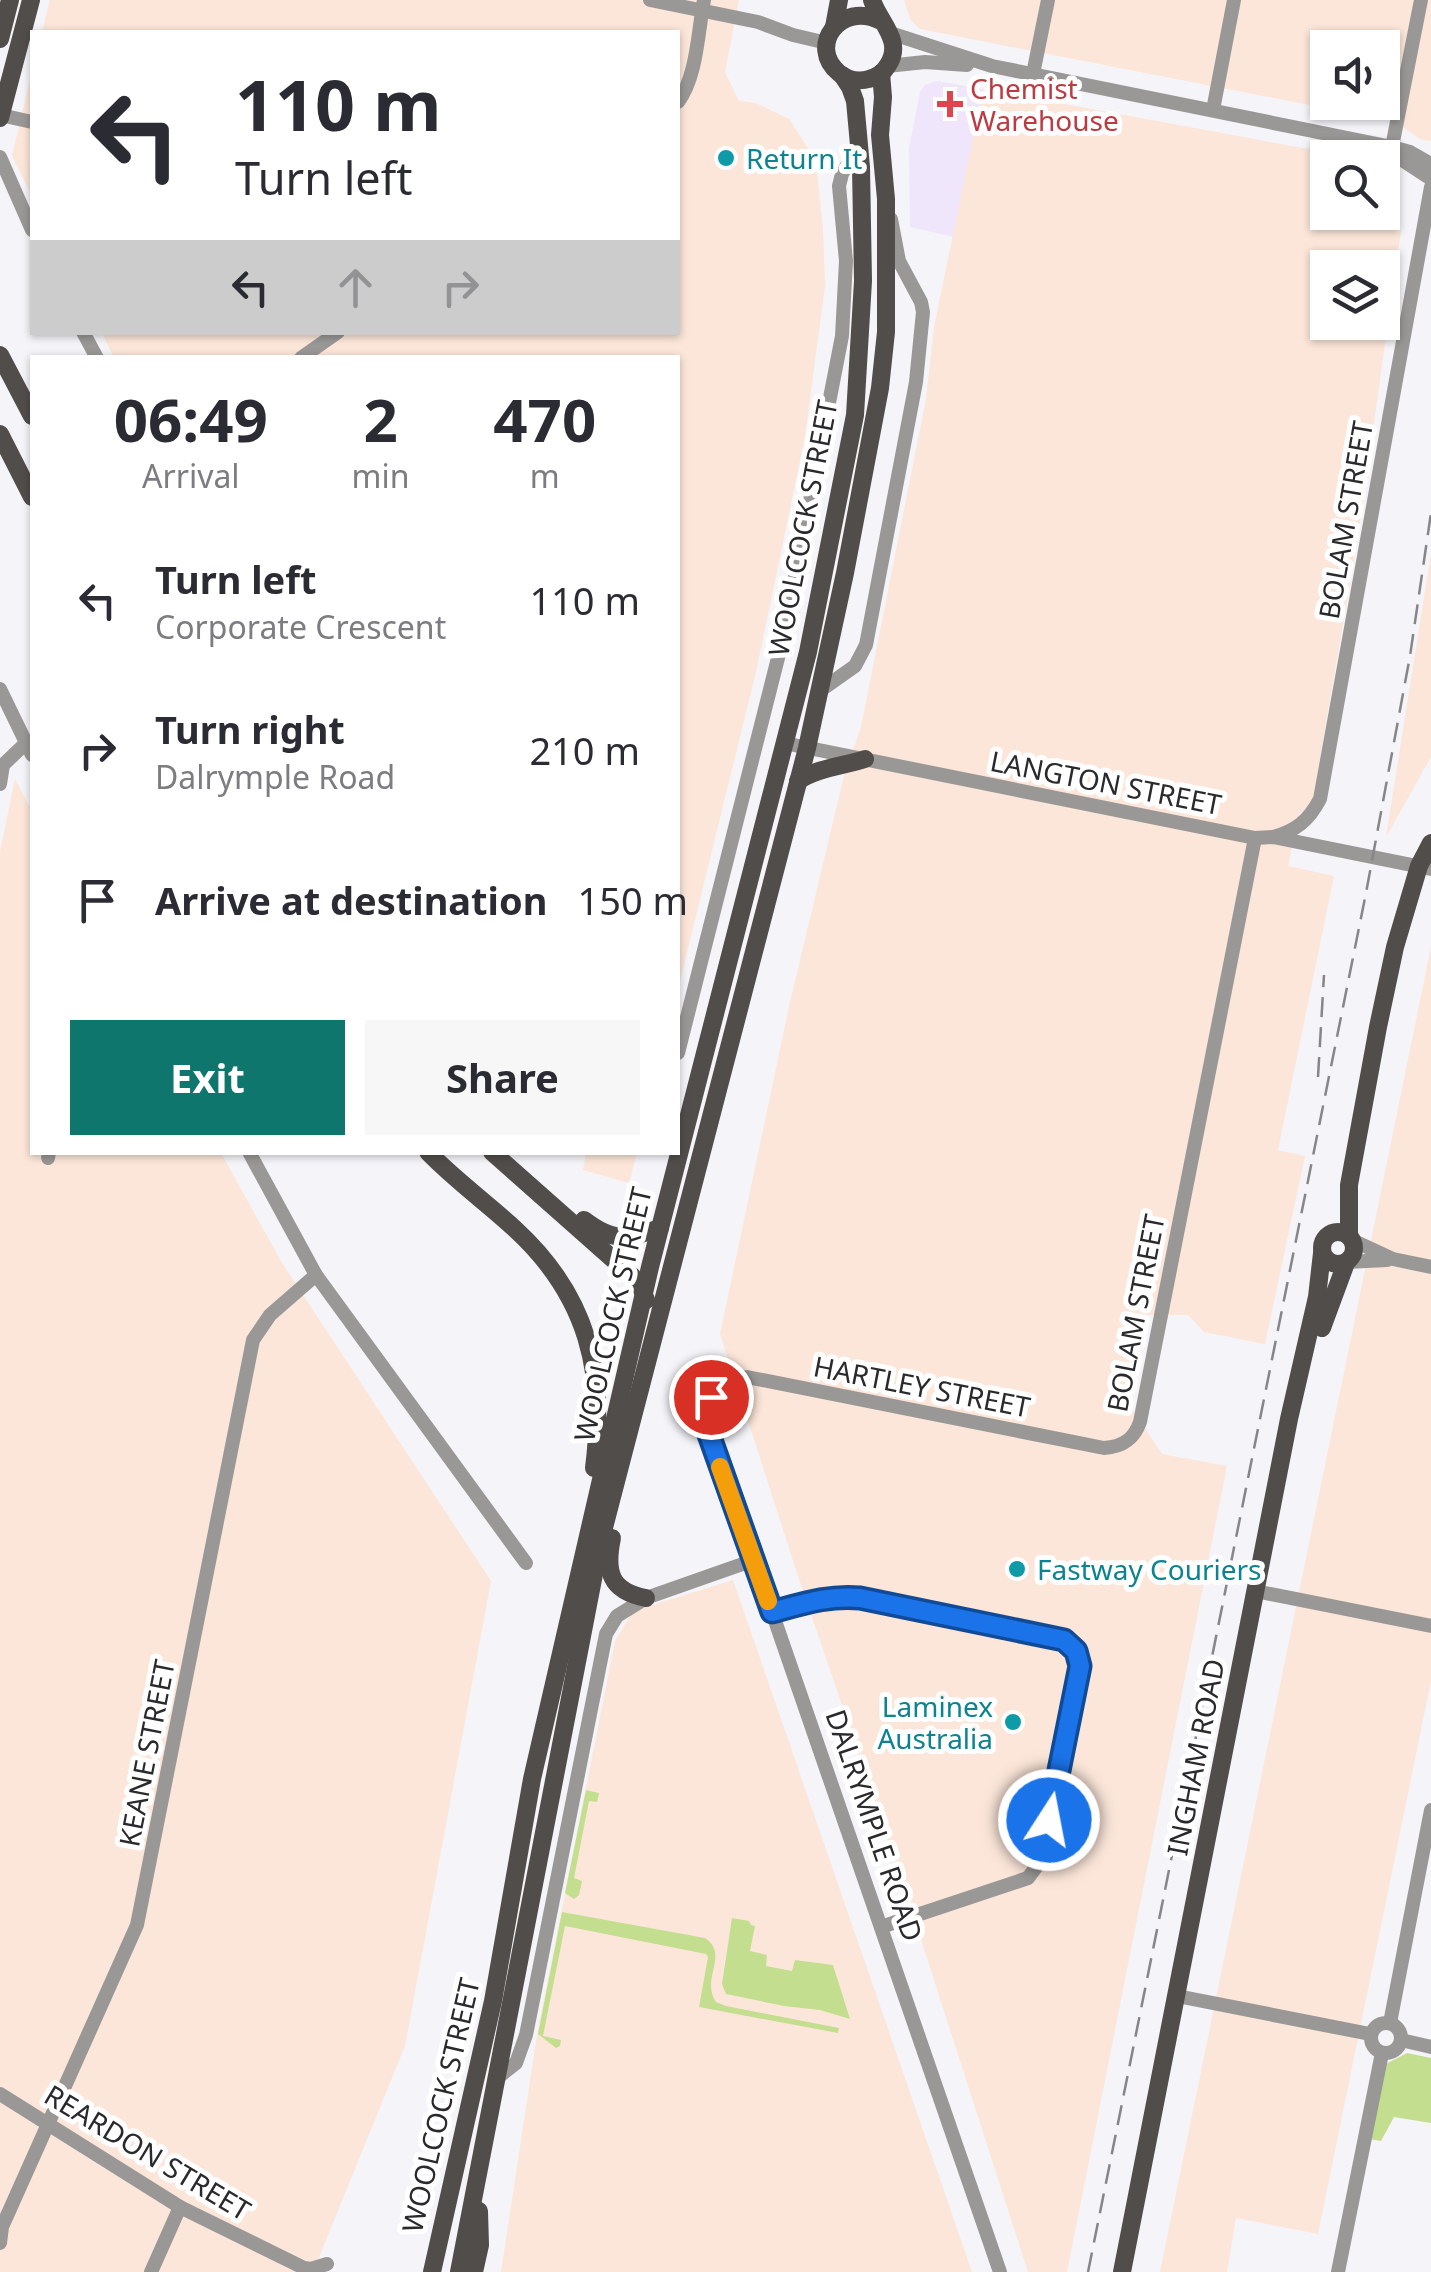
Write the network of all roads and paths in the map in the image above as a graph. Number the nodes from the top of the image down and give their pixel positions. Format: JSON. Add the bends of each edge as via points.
{"nodes":[{"id":1,"x":10,"y":0,"type":"edge"},
{"id":2,"x":30,"y":0,"type":"edge"},
{"id":3,"x":650,"y":0,"type":"edge"},
{"id":4,"x":839,"y":0,"type":"edge"},
{"id":5,"x":872,"y":0,"type":"edge"},
{"id":6,"x":1048,"y":0,"type":"edge"},
{"id":7,"x":1234,"y":0,"type":"edge"},
{"id":8,"x":1421,"y":0,"type":"edge"},
{"id":9,"x":704,"y":5,"type":"edge"},
{"id":10,"x":886,"y":26,"type":"junction"},
{"id":11,"x":830,"y":35,"type":"junction"},
{"id":12,"x":0,"y":39,"type":"edge"},
{"id":13,"x":992,"y":66,"type":"junction"},
{"id":14,"x":884,"y":70,"type":"junction"},
{"id":15,"x":1033,"y":74,"type":"junction"},
{"id":16,"x":842,"y":75,"type":"junction"},
{"id":17,"x":680,"y":99,"type":"edge"},
{"id":18,"x":1213,"y":110,"type":"junction"},
{"id":19,"x":0,"y":117,"type":"edge"},
{"id":20,"x":30,"y":122,"type":"edge"},
{"id":21,"x":1358,"y":140,"type":"edge"},
{"id":22,"x":1393,"y":140,"type":"edge"},
{"id":23,"x":859,"y":145,"type":"junction"},
{"id":24,"x":1400,"y":149,"type":"edge"},
{"id":25,"x":1400,"y":157,"type":"edge"},
{"id":26,"x":0,"y":158,"type":"edge"},
{"id":27,"x":1431,"y":164,"type":"edge"},
{"id":28,"x":1431,"y":179,"type":"edge"},
{"id":29,"x":1431,"y":187,"type":"edge"},
{"id":30,"x":0,"y":194,"type":"edge"},
{"id":31,"x":886,"y":199,"type":"junction"},
{"id":32,"x":22,"y":209,"type":"junction"},
{"id":33,"x":30,"y":226,"type":"edge"},
{"id":34,"x":334,"y":335,"type":"edge"},
{"id":35,"x":0,"y":355,"type":"edge"},
{"id":36,"x":305,"y":355,"type":"edge"},
{"id":37,"x":30,"y":412,"type":"edge"},
{"id":38,"x":0,"y":434,"type":"edge"},
{"id":39,"x":30,"y":493,"type":"edge"},
{"id":40,"x":0,"y":689,"type":"edge"},
{"id":41,"x":820,"y":690,"type":"junction"},
{"id":42,"x":784,"y":743,"type":"junction"},
{"id":43,"x":806,"y":748,"type":"junction"},
{"id":44,"x":29,"y":749,"type":"edge"},
{"id":45,"x":865,"y":760,"type":"junction"},
{"id":46,"x":798,"y":781,"type":"junction"},
{"id":47,"x":0,"y":784,"type":"edge"},
{"id":48,"x":1273,"y":837,"type":"junction"},
{"id":49,"x":1255,"y":838,"type":"junction"},
{"id":50,"x":1431,"y":843,"type":"edge"},
{"id":51,"x":1425,"y":868,"type":"edge"},
{"id":52,"x":694,"y":986,"type":"junction"},
{"id":53,"x":680,"y":990,"type":"edge"},
{"id":54,"x":681,"y":1022,"type":"edge"},
{"id":55,"x":680,"y":1149,"type":"edge"},
{"id":56,"x":251,"y":1155,"type":"edge"},
{"id":57,"x":431,"y":1155,"type":"edge"},
{"id":58,"x":671,"y":1155,"type":"edge"},
{"id":59,"x":679,"y":1155,"type":"edge"},
{"id":60,"x":499,"y":1158,"type":"edge"},
{"id":61,"x":666,"y":1204,"type":"junction"},
{"id":62,"x":660,"y":1228,"type":"junction"},
{"id":63,"x":1344,"y":1236,"type":"junction"},
{"id":64,"x":1322,"y":1252,"type":"junction"},
{"id":65,"x":1393,"y":1260,"type":"junction"},
{"id":66,"x":1346,"y":1262,"type":"junction"},
{"id":67,"x":1431,"y":1267,"type":"edge"},
{"id":68,"x":316,"y":1275,"type":"junction"},
{"id":69,"x":645,"y":1296,"type":"junction"},
{"id":70,"x":636,"y":1333,"type":"junction"},
{"id":71,"x":655,"y":1334,"type":"junction"},
{"id":72,"x":711,"y":1397,"type":"joint"},
{"id":73,"x":1127,"y":1441,"type":"joint"},
{"id":74,"x":624,"y":1454,"type":"junction"},
{"id":75,"x":754,"y":1560,"type":"junction"},
{"id":76,"x":582,"y":1562,"type":"junction"},
{"id":77,"x":526,"y":1563,"type":"dead end"},
{"id":78,"x":615,"y":1584,"type":"junction"},
{"id":79,"x":1260,"y":1592,"type":"junction"},
{"id":80,"x":646,"y":1598,"type":"junction"},
{"id":81,"x":772,"y":1612,"type":"junction"},
{"id":82,"x":610,"y":1626,"type":"junction"},
{"id":83,"x":1431,"y":1626,"type":"edge"},
{"id":84,"x":1431,"y":1810,"type":"edge"},
{"id":85,"x":881,"y":1928,"type":"junction"},
{"id":86,"x":1182,"y":1997,"type":"junction"},
{"id":87,"x":1390,"y":2023,"type":"junction"},
{"id":88,"x":1370,"y":2034,"type":"junction"},
{"id":89,"x":1401,"y":2040,"type":"junction"},
{"id":90,"x":1431,"y":2047,"type":"edge"},
{"id":91,"x":1382,"y":2053,"type":"junction"},
{"id":92,"x":496,"y":2079,"type":"junction"},
{"id":93,"x":0,"y":2094,"type":"edge"},
{"id":94,"x":47,"y":2123,"type":"junction"},
{"id":95,"x":478,"y":2176,"type":"junction"},
{"id":96,"x":180,"y":2207,"type":"junction"},
{"id":97,"x":0,"y":2243,"type":"edge"},
{"id":98,"x":327,"y":2264,"type":"dead end"},
{"id":99,"x":152,"y":2272,"type":"edge"},
{"id":100,"x":432,"y":2272,"type":"edge"},
{"id":101,"x":459,"y":2272,"type":"edge"},
{"id":102,"x":474,"y":2272,"type":"edge"},
{"id":103,"x":1000,"y":2272,"type":"edge"},
{"id":104,"x":1122,"y":2272,"type":"edge"},
{"id":105,"x":1132,"y":2272,"type":"edge"},
{"id":106,"x":1338,"y":2272,"type":"edge"}],
"edges":[{"from":1,"to":12,"type":"main road"},
{"from":2,"to":19,"type":"main road"},
{"from":3,"to":9,"type":"street"},
{"from":4,"to":11,"type":"main road"},
{"from":5,"to":10,"type":"main road"},
{"from":6,"to":15,"type":"street"},
{"from":7,"to":18,"type":"street"},
{"from":8,"to":22,"type":"street"},
{"from":9,"to":11,"type":"street","via":[[793,35]]},
{"from":9,"to":17,"type":"street"},
{"from":10,"to":11,"type":"main road","via":[[851,15]]},
{"from":10,"to":13,"type":"street"},
{"from":10,"to":14,"type":"main road","via":[[894,49]]},
{"from":11,"to":16,"type":"main road","via":[[830,61]]},
{"from":13,"to":14,"type":"street","via":[[925,62]]},
{"from":13,"to":15,"type":"street"},
{"from":14,"to":16,"type":"main road","via":[[866,80]]},
{"from":14,"to":31,"type":"main road","name":"WOOLCOCK STREET","via":[[880,135]]},
{"from":15,"to":18,"type":"street"},
{"from":16,"to":23,"type":"main road","name":"WOOLCOCK STREET","via":[[855,101]]},
{"from":18,"to":21,"type":"street"},
{"from":19,"to":20,"type":"street"},
{"from":23,"to":42,"type":"main road","name":"WOOLCOCK STREET","via":[[863,281],[855,415]]},
{"from":23,"to":52,"type":"street","via":[[839,186],[846,261],[835,376],[780,650]]},
{"from":24,"to":27,"type":"street"},
{"from":25,"to":28,"type":"street"},
{"from":26,"to":32,"type":"street"},
{"from":29,"to":48,"type":"street","name":"BOLAM STREET","via":[[1320,799],[1310,818]]},
{"from":30,"to":32,"type":"street"},
{"from":31,"to":41,"type":"main road","name":"WOOLCOCK STREET","via":[[880,388]]},
{"from":31,"to":41,"type":"street","via":[[899,261],[923,312],[916,382],[866,645],[856,666]]},
{"from":32,"to":33,"type":"street"},
{"from":34,"to":36,"type":"street"},
{"from":35,"to":37,"type":"main road"},
{"from":38,"to":39,"type":"main road"},
{"from":40,"to":44,"type":"street"},
{"from":41,"to":43,"type":"main road","name":"WOOLCOCK STREET"},
{"from":42,"to":43,"type":"street","name":"LANGTON STREET"},
{"from":42,"to":55,"type":"main road","name":"WOOLCOCK STREET"},
{"from":43,"to":45,"type":"street","name":"LANGTON STREET"},
{"from":43,"to":46,"type":"main road","name":"WOOLCOCK STREET"},
{"from":44,"to":47,"type":"street","via":[[4,766]]},
{"from":45,"to":46,"type":"main road"},
{"from":45,"to":49,"type":"street","name":"LANGTON STREET"},
{"from":46,"to":71,"type":"main road","name":"WOOLCOCK STREET"},
{"from":48,"to":49,"type":"street","name":"LANGTON STREET"},
{"from":48,"to":51,"type":"street","name":"LANGTON STREET"},
{"from":49,"to":73,"type":"street","name":"BOLAM STREET","via":[[1140,1422]]},
{"from":50,"to":51,"type":"main road"},
{"from":51,"to":63,"type":"main road","via":[[1396,947]]},
{"from":52,"to":53,"type":"street"},
{"from":52,"to":54,"type":"street"},
{"from":56,"to":68,"type":"street"},
{"from":57,"to":76,"type":"main road","via":[[536,1249],[581,1321],[599,1405]]},
{"from":58,"to":61,"type":"street"},
{"from":59,"to":61,"type":"main road","name":"WOOLCOCK STREET"},
{"from":60,"to":62,"type":"main road","via":[[600,1231],[630,1238]]},
{"from":60,"to":69,"type":"main road","via":[[632,1276]]},
{"from":61,"to":62,"type":"main road","name":"WOOLCOCK STREET"},
{"from":62,"to":69,"type":"main road","name":"WOOLCOCK STREET"},
{"from":63,"to":64,"type":"main road","via":[[1323,1241]]},
{"from":63,"to":65,"type":"street"},
{"from":63,"to":66,"type":"main road","via":[[1354,1252]]},
{"from":64,"to":66,"type":"main road","via":[[1334,1264]]},
{"from":64,"to":79,"type":"main road","name":"INGHAM ROAD"},
{"from":65,"to":66,"type":"street"},
{"from":65,"to":67,"type":"street"},
{"from":66,"to":79,"type":"main road","name":"INGHAM ROAD","via":[[1324,1317]]},
{"from":68,"to":77,"type":"street"},
{"from":68,"to":94,"type":"street","name":"KEANE STREET","via":[[270,1315],[253,1340],[137,1925]]},
{"from":69,"to":70,"type":"main road","name":"WOOLCOCK STREET"},
{"from":69,"to":71,"type":"main road"},
{"from":70,"to":71,"type":"main road","via":[[647,1326]]},
{"from":70,"to":76,"type":"main road","name":"WOOLCOCK STREET"},
{"from":71,"to":74,"type":"main road","name":"WOOLCOCK STREET"},
{"from":72,"to":73,"type":"street","name":"HARTLEY STREET","via":[[722,1385],[746,1378],[1104,1448]]},
{"from":72,"to":75,"type":"street","name":"DALRYMPLE ROAD","via":[[706,1426]]},
{"from":74,"to":78,"type":"main road","via":[[609,1557]]},
{"from":74,"to":92,"type":"main road","name":"WOOLCOCK STREET","via":[[600,1543]]},
{"from":75,"to":80,"type":"street"},
{"from":75,"to":81,"type":"street","name":"DALRYMPLE ROAD"},
{"from":76,"to":100,"type":"main road","name":"WOOLCOCK STREET"},
{"from":78,"to":80,"type":"main road"},
{"from":78,"to":82,"type":"street"},
{"from":79,"to":83,"type":"street"},
{"from":79,"to":86,"type":"main road","name":"INGHAM ROAD"},
{"from":80,"to":82,"type":"street"},
{"from":81,"to":85,"type":"street","name":"DALRYMPLE ROAD"},
{"from":81,"to":85,"type":"street","via":[[819,1598],[860,1598],[1064,1640],[1076,1651],[1080,1666],[1042,1858],[1028,1878]]},
{"from":82,"to":92,"type":"street","via":[[526,2035],[516,2063]]},
{"from":84,"to":87,"type":"street"},
{"from":85,"to":103,"type":"street","name":"DALRYMPLE ROAD"},
{"from":86,"to":88,"type":"street"},
{"from":86,"to":104,"type":"main road","name":"INGHAM ROAD"},
{"from":86,"to":105,"type":"main road","name":"INGHAM ROAD"},
{"from":87,"to":88,"type":"street"},
{"from":87,"to":89,"type":"street"},
{"from":88,"to":91,"type":"street"},
{"from":89,"to":90,"type":"street"},
{"from":89,"to":91,"type":"street","via":[[1396,2050]]},
{"from":91,"to":106,"type":"street"},
{"from":92,"to":95,"type":"main road","name":"WOOLCOCK STREET"},
{"from":93,"to":94,"type":"street","name":"REARDON STREET"},
{"from":94,"to":96,"type":"street","name":"REARDON STREET"},
{"from":94,"to":97,"type":"street","name":"KEANE STREET"},
{"from":95,"to":101,"type":"main road","name":"WOOLCOCK STREET"},
{"from":95,"to":102,"type":"main road"},
{"from":96,"to":98,"type":"street","name":"REARDON STREET","via":[[304,2268]]},
{"from":96,"to":99,"type":"street"}]}
